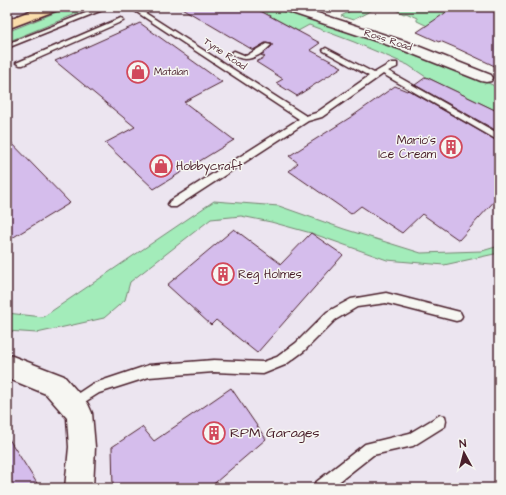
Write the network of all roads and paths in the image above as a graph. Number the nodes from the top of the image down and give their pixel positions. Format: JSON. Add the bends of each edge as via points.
{"nodes":[{"id":1,"x":107,"y":7,"type":"edge"},
{"id":2,"x":132,"y":7,"type":"edge"},
{"id":3,"x":287,"y":7,"type":"edge"},
{"id":4,"x":46,"y":8,"type":"edge"},
{"id":5,"x":121,"y":20,"type":"dead end"},
{"id":6,"x":10,"y":23,"type":"edge"},
{"id":7,"x":268,"y":45,"type":"dead end"},
{"id":8,"x":7,"y":46,"type":"edge"},
{"id":9,"x":326,"y":50,"type":"dead end"},
{"id":10,"x":234,"y":53,"type":"dead end"},
{"id":11,"x":20,"y":63,"type":"dead end"},
{"id":12,"x":394,"y":65,"type":"dead end"},
{"id":13,"x":383,"y":71,"type":"junction"},
{"id":14,"x":374,"y":76,"type":"junction"},
{"id":15,"x":486,"y":78,"type":"dead end"},
{"id":16,"x":305,"y":119,"type":"junction"},
{"id":17,"x":499,"y":138,"type":"edge"},
{"id":18,"x":173,"y":204,"type":"dead end"},
{"id":19,"x":456,"y":316,"type":"dead end"},
{"id":20,"x":7,"y":366,"type":"edge"},
{"id":21,"x":72,"y":404,"type":"junction"},
{"id":22,"x":440,"y":421,"type":"dead end"},
{"id":23,"x":79,"y":488,"type":"edge"},
{"id":24,"x":320,"y":488,"type":"edge"}],
"edges":[{"from":1,"to":8,"type":"lane"},
{"from":2,"to":16,"type":"lane","name":"Tyne Road"},
{"from":3,"to":15,"type":"street","name":"Ross Road","via":[[405,46]]},
{"from":4,"to":6,"type":"main road"},
{"from":5,"to":11,"type":"lane"},
{"from":7,"to":10,"type":"lane","via":[[248,58]]},
{"from":9,"to":14,"type":"lane"},
{"from":12,"to":13,"type":"lane"},
{"from":13,"to":14,"type":"lane"},
{"from":13,"to":17,"type":"lane"},
{"from":14,"to":16,"type":"lane","via":[[319,115]]},
{"from":16,"to":18,"type":"lane"},
{"from":19,"to":21,"type":"lane","via":[[386,298],[355,302],[331,316],[300,347],[281,361],[263,368],[214,366],[149,371],[96,388]]},
{"from":20,"to":21,"type":"street","via":[[54,386]]},
{"from":21,"to":23,"type":"street","via":[[79,413],[82,447]]},
{"from":22,"to":24,"type":"lane","via":[[413,439],[370,449]]}]}
